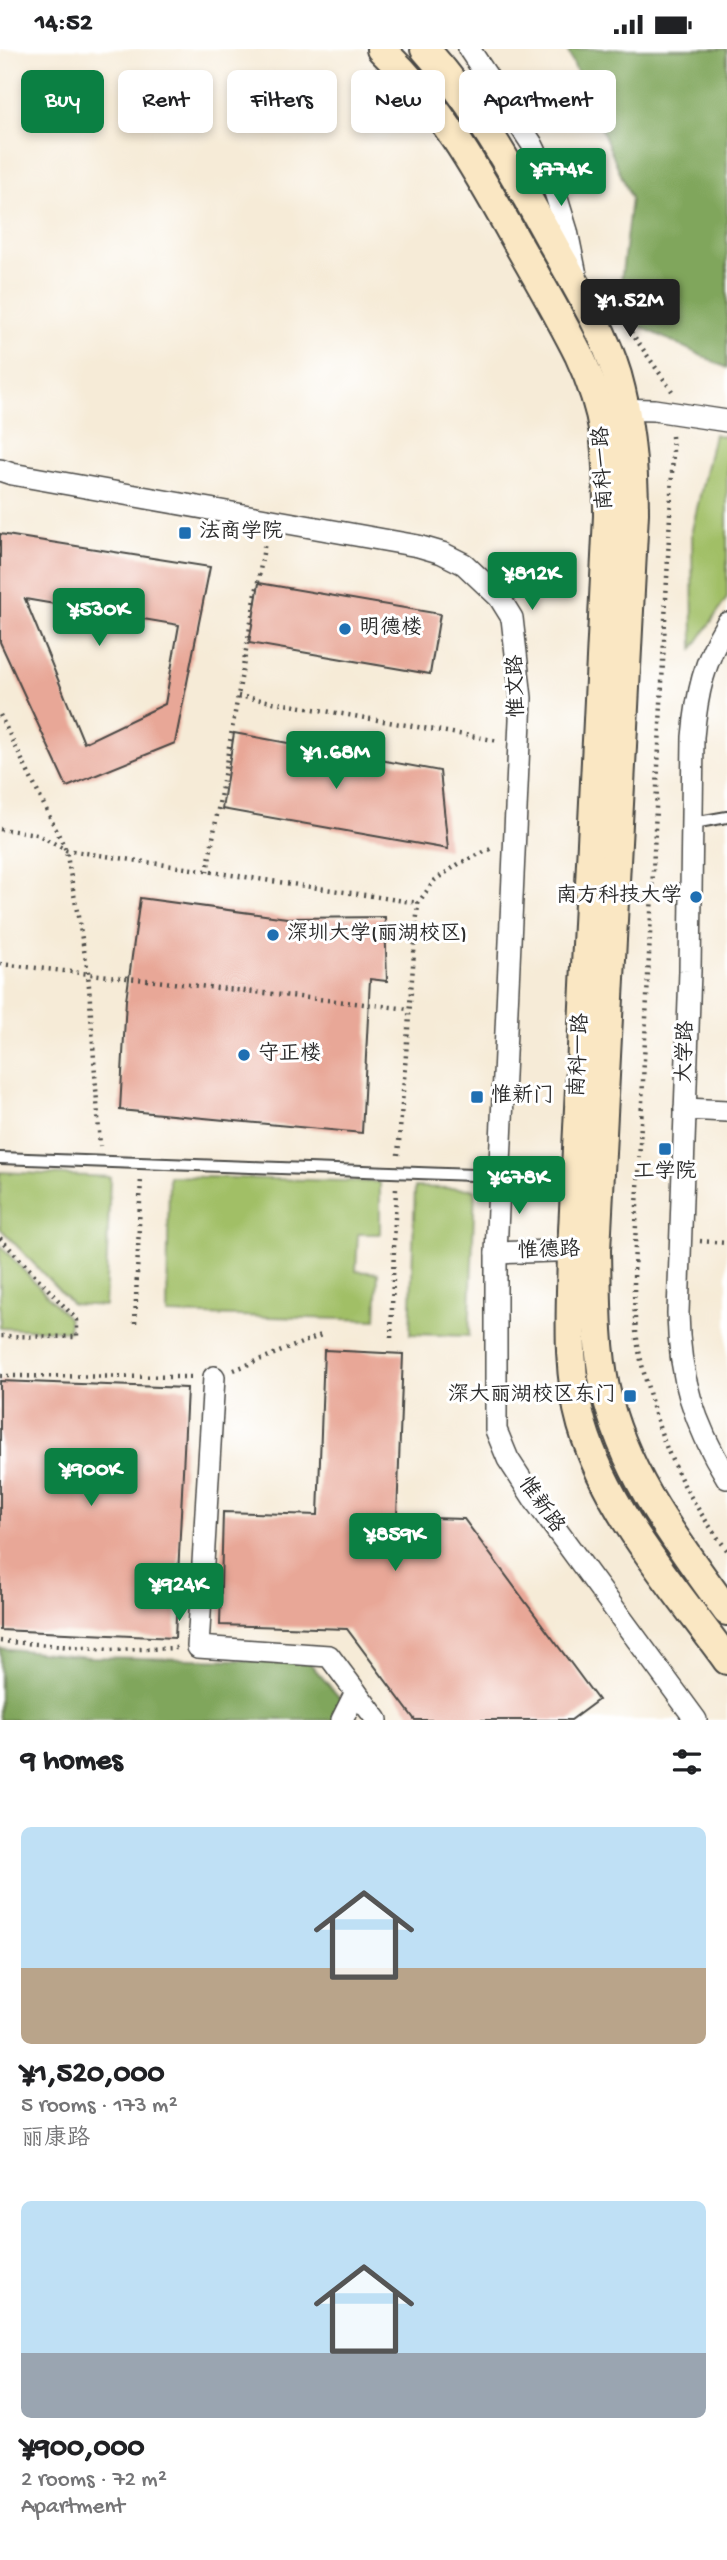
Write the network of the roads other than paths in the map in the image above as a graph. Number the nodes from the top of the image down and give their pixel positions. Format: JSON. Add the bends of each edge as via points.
{"nodes":[{"id":1,"x":381,"y":49,"type":"edge"},
{"id":2,"x":425,"y":49,"type":"edge"},
{"id":3,"x":469,"y":49,"type":"edge"},
{"id":4,"x":579,"y":290,"type":"junction"},
{"id":5,"x":613,"y":409,"type":"junction"},
{"id":6,"x":727,"y":421,"type":"edge"},
{"id":7,"x":0,"y":470,"type":"edge"},
{"id":8,"x":727,"y":623,"type":"edge"},
{"id":9,"x":727,"y":817,"type":"edge"},
{"id":10,"x":693,"y":823,"type":"junction"},
{"id":11,"x":685,"y":1109,"type":"junction"},
{"id":12,"x":727,"y":1111,"type":"edge"},
{"id":13,"x":0,"y":1157,"type":"edge"},
{"id":14,"x":500,"y":1176,"type":"junction"},
{"id":15,"x":584,"y":1251,"type":"junction"},
{"id":16,"x":496,"y":1253,"type":"junction"},
{"id":17,"x":214,"y":1377,"type":"road end"},
{"id":18,"x":727,"y":1478,"type":"edge"},
{"id":19,"x":727,"y":1611,"type":"edge"},
{"id":20,"x":727,"y":1660,"type":"edge"},
{"id":21,"x":356,"y":1692,"type":"junction"},
{"id":22,"x":342,"y":1720,"type":"edge"},
{"id":23,"x":377,"y":1720,"type":"edge"},
{"id":24,"x":696,"y":1720,"type":"edge"}],
"edges":[{"from":1,"to":5,"type":"street","via":[[442,116],[474,165],[591,380]]},
{"from":2,"to":4,"type":"street","via":[[500,149]]},
{"from":3,"to":4,"type":"street","via":[[532,144],[555,192]]},
{"from":4,"to":5,"type":"street","via":[[605,343]]},
{"from":5,"to":6,"type":"street"},
{"from":5,"to":15,"type":"street","name":"南科一路","via":[[606,436],[608,516]]},
{"from":7,"to":14,"type":"street","name":"惟文路","via":[[418,545],[464,564],[499,597],[512,618],[521,698]]},
{"from":8,"to":10,"type":"street","name":"大学路","via":[[704,668],[696,703]]},
{"from":9,"to":10,"type":"lane"},
{"from":10,"to":11,"type":"street","name":"大学路"},
{"from":11,"to":12,"type":"street"},
{"from":11,"to":18,"type":"street","name":"大学路","via":[[678,1342],[696,1420]]},
{"from":13,"to":14,"type":"lane"},
{"from":14,"to":16,"type":"street","name":"惟德路"},
{"from":15,"to":16,"type":"street","name":"惟德路"},
{"from":15,"to":19,"type":"street","name":"南科一路","via":[[606,1390],[621,1440],[666,1527]]},
{"from":15,"to":20,"type":"street","name":"南科一路","via":[[570,1321],[573,1376],[586,1436],[622,1511]]},
{"from":16,"to":24,"type":"street","name":"惟新路","via":[[496,1430],[508,1459]]},
{"from":17,"to":21,"type":"street","via":[[198,1647],[329,1656]]},
{"from":21,"to":22,"type":"street"},
{"from":21,"to":23,"type":"street"}]}
